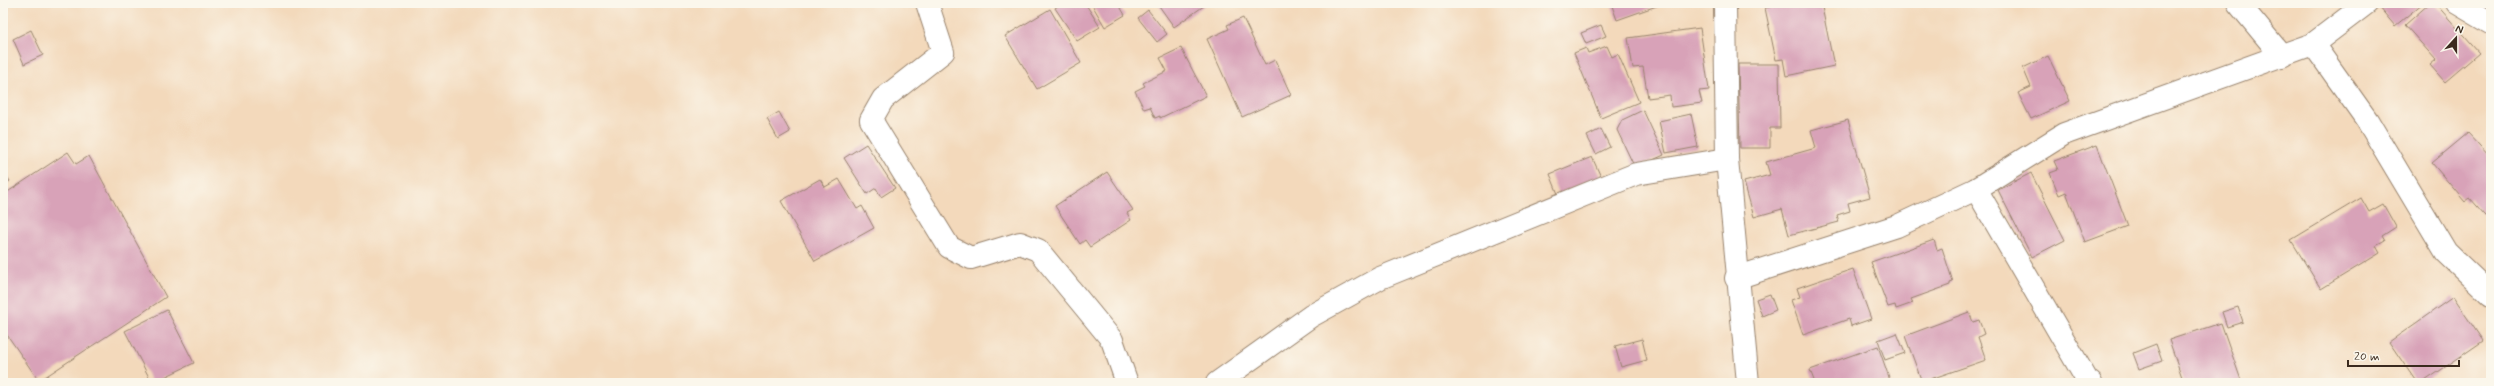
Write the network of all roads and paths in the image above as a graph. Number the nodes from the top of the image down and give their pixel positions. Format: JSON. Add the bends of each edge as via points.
{"nodes":[{"id":1,"x":927,"y":3,"type":"edge"},
{"id":2,"x":1725,"y":3,"type":"edge"},
{"id":3,"x":2238,"y":3,"type":"edge"},
{"id":4,"x":2367,"y":3,"type":"edge"},
{"id":5,"x":2456,"y":3,"type":"edge"},
{"id":6,"x":2491,"y":23,"type":"edge"},
{"id":7,"x":2313,"y":44,"type":"junction"},
{"id":8,"x":2282,"y":56,"type":"junction"},
{"id":9,"x":1727,"y":159,"type":"junction"},
{"id":10,"x":1976,"y":189,"type":"junction"},
{"id":11,"x":1736,"y":278,"type":"junction"},
{"id":12,"x":2491,"y":295,"type":"edge"},
{"id":13,"x":1127,"y":383,"type":"edge"},
{"id":14,"x":1217,"y":383,"type":"edge"},
{"id":15,"x":1748,"y":383,"type":"edge"},
{"id":16,"x":2091,"y":383,"type":"edge"}],
"edges":[{"from":1,"to":13,"type":"street","via":[[943,52],[883,100],[871,120],[949,247],[971,258],[1020,243],[1038,250],[1112,340]]},
{"from":2,"to":9,"type":"street"},
{"from":3,"to":8,"type":"street"},
{"from":4,"to":7,"type":"street"},
{"from":5,"to":6,"type":"street"},
{"from":7,"to":8,"type":"street"},
{"from":7,"to":12,"type":"street","via":[[2367,120],[2446,252]]},
{"from":8,"to":10,"type":"street","via":[[2064,134]]},
{"from":9,"to":11,"type":"street"},
{"from":9,"to":14,"type":"street","via":[[1636,174],[1380,278],[1311,316]]},
{"from":10,"to":11,"type":"street","via":[[1897,226]]},
{"from":10,"to":16,"type":"street"},
{"from":11,"to":15,"type":"street"}]}
